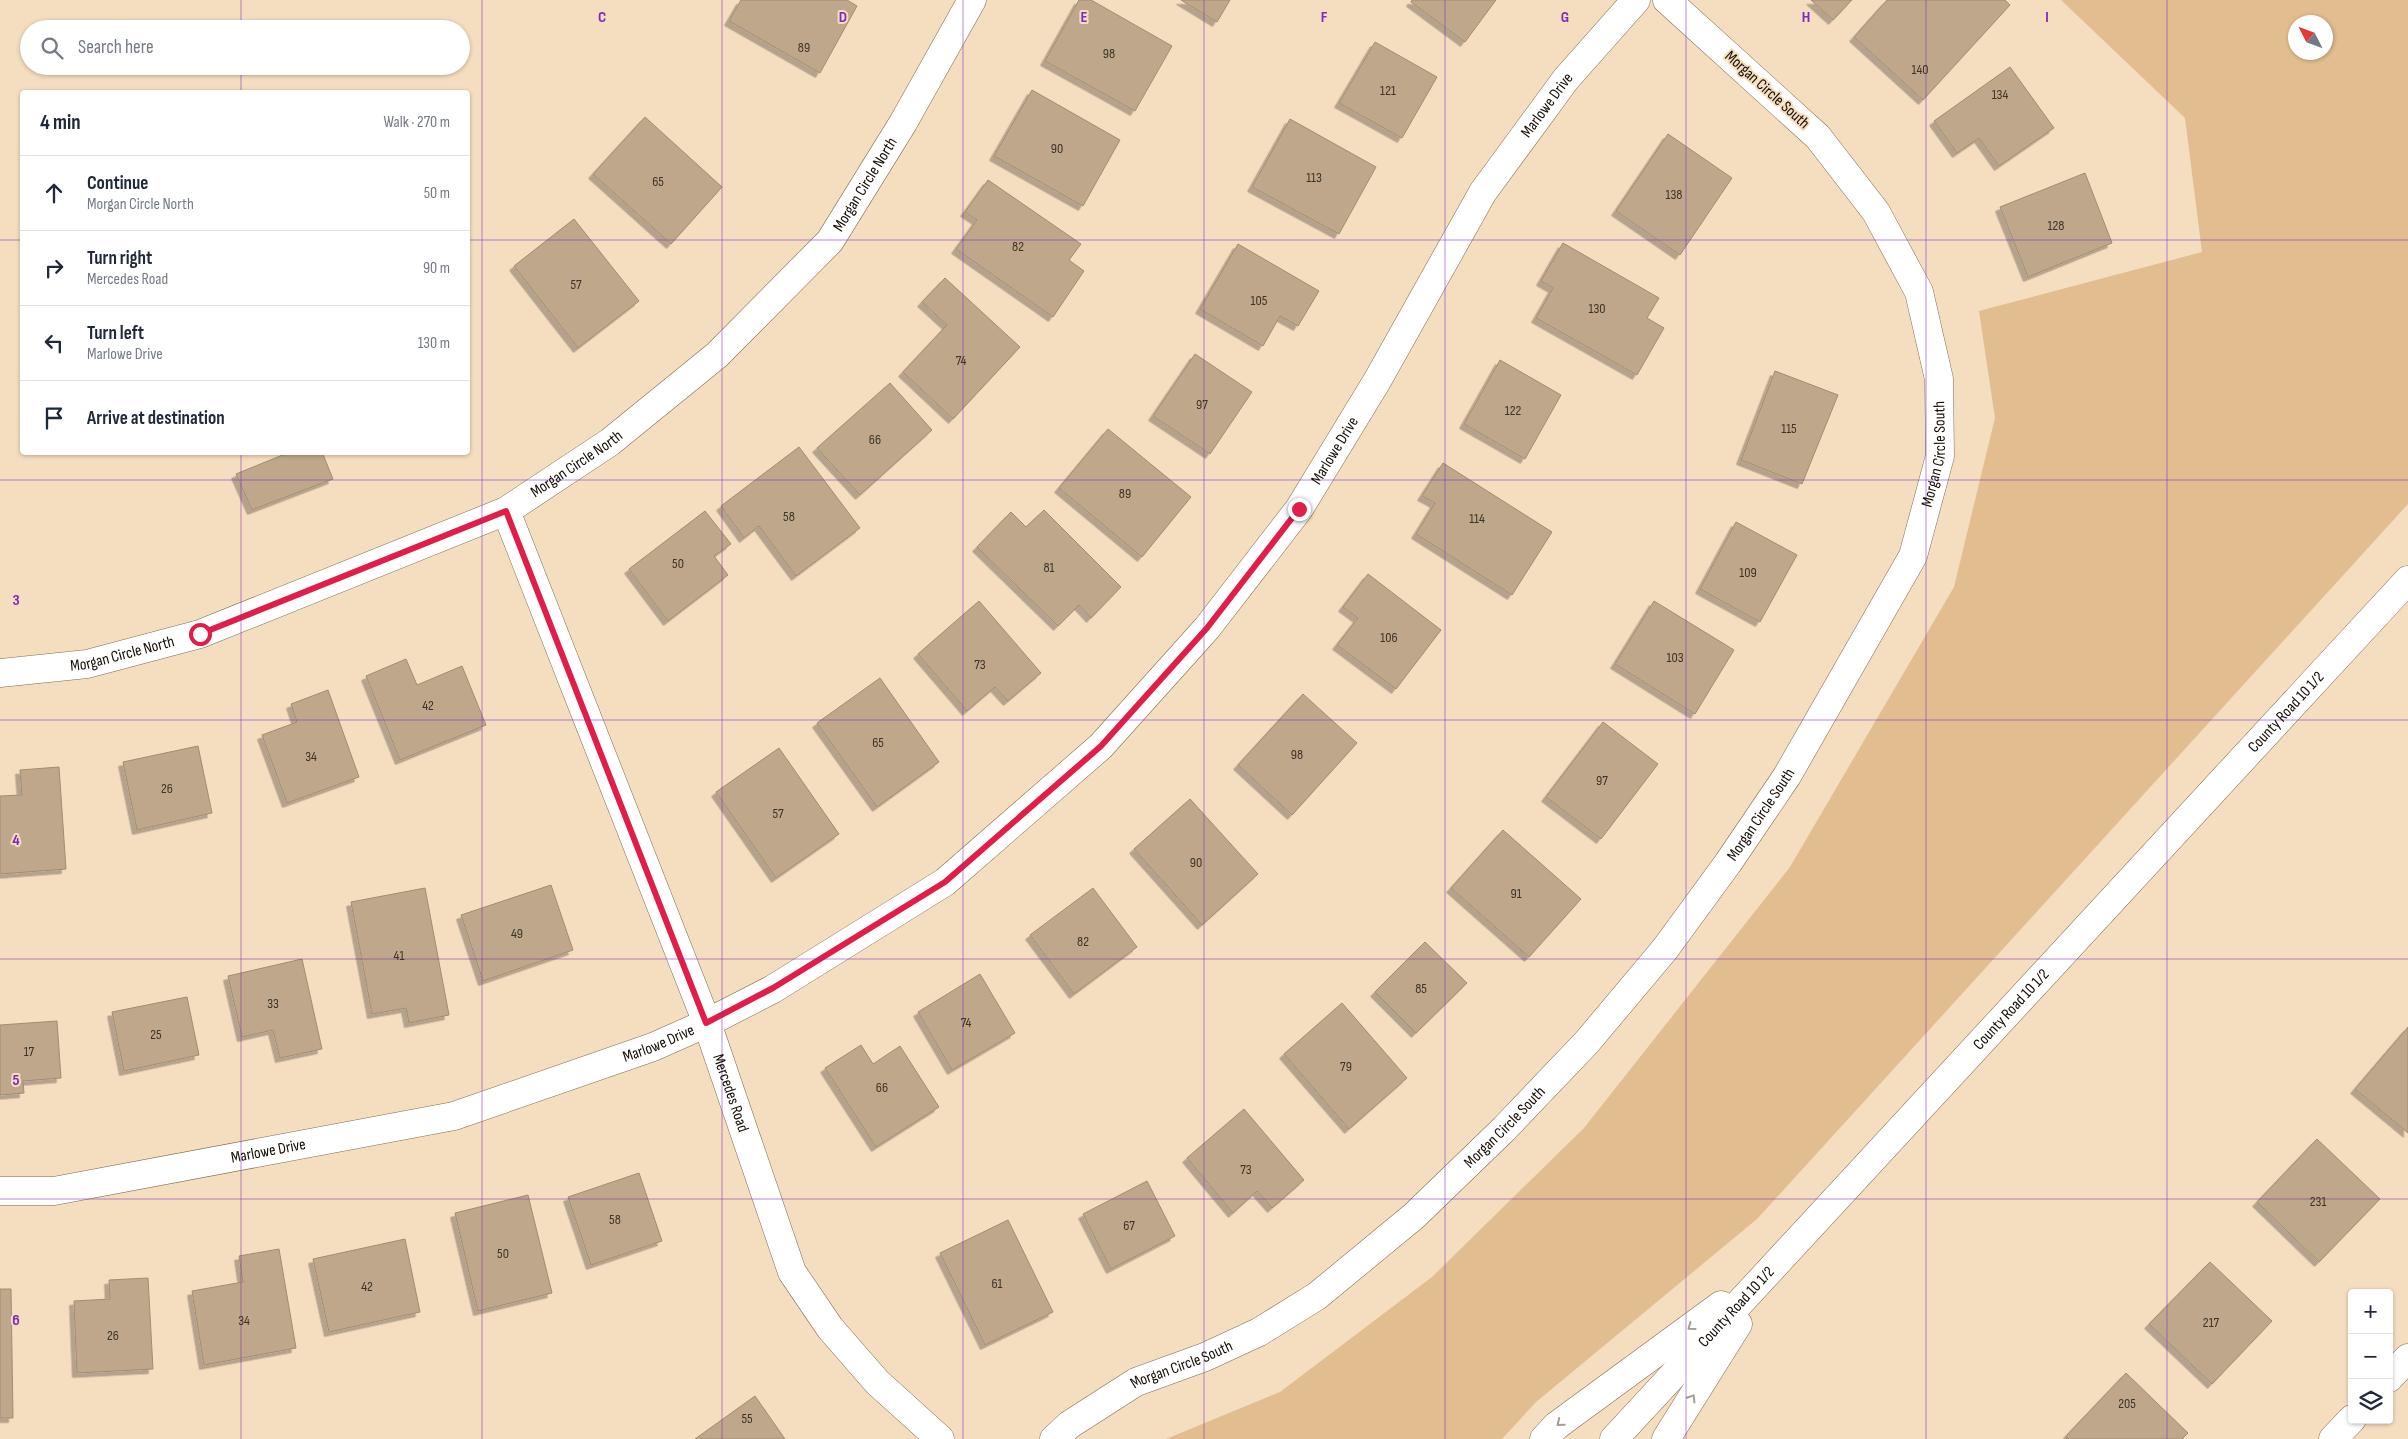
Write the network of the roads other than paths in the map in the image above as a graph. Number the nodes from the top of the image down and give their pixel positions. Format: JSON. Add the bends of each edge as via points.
{"nodes":[{"id":1,"x":972,"y":0,"type":"edge"},
{"id":2,"x":1636,"y":0,"type":"edge"},
{"id":3,"x":1667,"y":0,"type":"edge"},
{"id":4,"x":506,"y":511,"type":"junction"},
{"id":5,"x":2408,"y":580,"type":"edge"},
{"id":6,"x":0,"y":673,"type":"edge"},
{"id":7,"x":706,"y":1023,"type":"junction"},
{"id":8,"x":0,"y":1191,"type":"edge"},
{"id":9,"x":1773,"y":1268,"type":"junction"},
{"id":10,"x":2408,"y":1358,"type":"edge"},
{"id":11,"x":2393,"y":1374,"type":"edge"},
{"id":12,"x":2348,"y":1423,"type":"edge"},
{"id":13,"x":940,"y":1439,"type":"edge"},
{"id":14,"x":1054,"y":1439,"type":"edge"},
{"id":15,"x":1544,"y":1439,"type":"edge"},
{"id":16,"x":1614,"y":1439,"type":"edge"},
{"id":17,"x":1666,"y":1439,"type":"edge"},
{"id":18,"x":2333,"y":1439,"type":"edge"}],
"edges":[{"from":1,"to":4,"type":"street","name":"Morgan Circle North","via":[[903,123],[830,241],[717,355],[610,442]]},
{"from":2,"to":7,"type":"street","name":"Marlowe Drive","via":[[1566,79],[1483,192],[1378,381],[1299,509],[1207,628],[1101,746],[945,882],[773,988]]},
{"from":3,"to":14,"type":"street","name":"Morgan Circle South","via":[[1818,138],[1876,212],[1919,292],[1939,378],[1940,456],[1913,556],[1787,776],[1728,863],[1665,949],[1587,1042],[1504,1129],[1414,1216],[1317,1296],[1259,1332],[1205,1357],[1136,1382],[1068,1425]]},
{"from":4,"to":6,"type":"street","name":"Morgan Circle North","via":[[200,634],[87,664]]},
{"from":4,"to":7,"type":"street","name":"Mercedes Road"},
{"from":5,"to":9,"type":"street","name":"County Road 10 1/2"},
{"from":7,"to":8,"type":"street","name":"Marlowe Drive","via":[[653,1047],[454,1116],[54,1191]]},
{"from":7,"to":13,"type":"street","name":"Mercedes Road","via":[[792,1272],[830,1328],[877,1382]]},
{"from":9,"to":15,"type":"street","one_way":true,"via":[[1556,1426]]},
{"from":9,"to":16,"type":"street","name":"County Road 10 1/2"},
{"from":17,"to":9,"type":"street","one_way":true},
{"from":10,"to":11,"type":"street"},
{"from":12,"to":18,"type":"street"}]}
